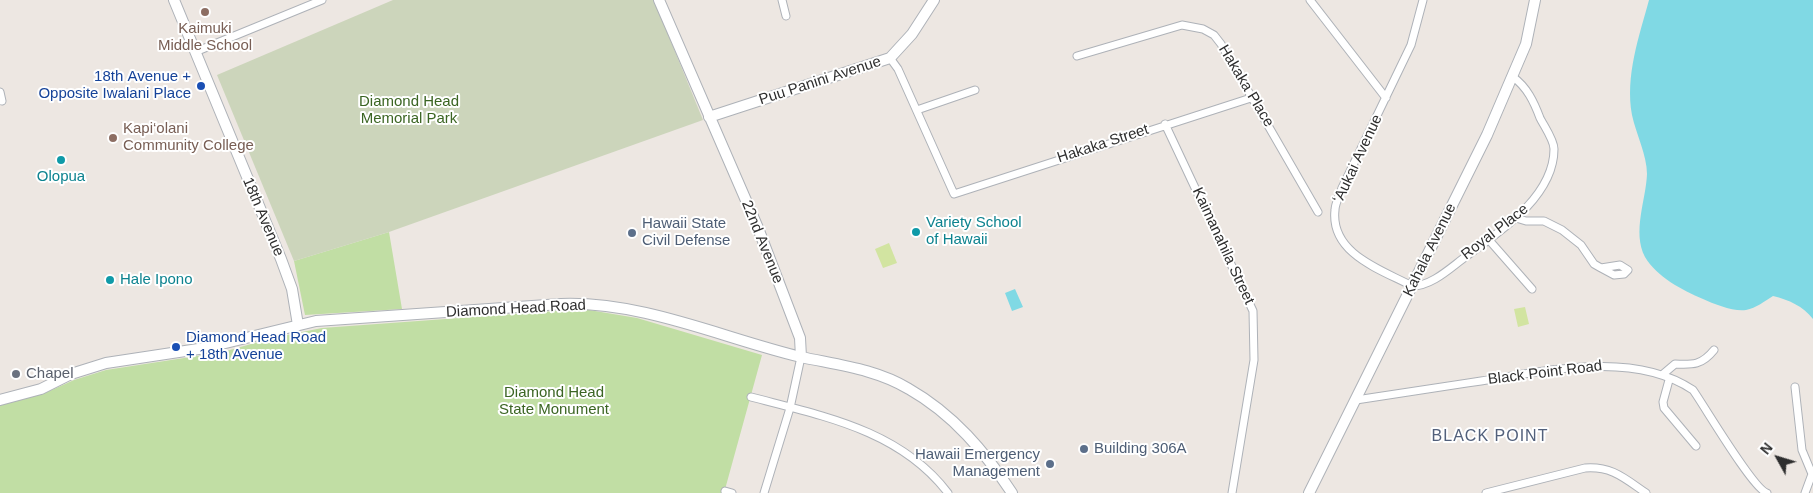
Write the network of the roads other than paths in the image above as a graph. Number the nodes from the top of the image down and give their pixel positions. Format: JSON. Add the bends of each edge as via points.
{"nodes":[{"id":1,"x":174,"y":0,"type":"edge"},
{"id":2,"x":322,"y":0,"type":"edge"},
{"id":3,"x":659,"y":0,"type":"edge"},
{"id":4,"x":782,"y":0,"type":"edge"},
{"id":5,"x":934,"y":0,"type":"edge"},
{"id":6,"x":1310,"y":0,"type":"edge"},
{"id":7,"x":1423,"y":0,"type":"edge"},
{"id":8,"x":1526,"y":0,"type":"edge"},
{"id":9,"x":1535,"y":0,"type":"edge"},
{"id":10,"x":1533,"y":11,"type":"junction"},
{"id":11,"x":786,"y":16,"type":"dead end"},
{"id":12,"x":195,"y":52,"type":"junction"},
{"id":13,"x":1077,"y":56,"type":"dead end"},
{"id":14,"x":890,"y":58,"type":"junction"},
{"id":15,"x":1513,"y":77,"type":"junction"},
{"id":16,"x":975,"y":90,"type":"dead end"},
{"id":17,"x":0,"y":92,"type":"edge"},
{"id":18,"x":1254,"y":97,"type":"junction"},
{"id":19,"x":1386,"y":98,"type":"junction"},
{"id":20,"x":2,"y":101,"type":"dead end"},
{"id":21,"x":917,"y":110,"type":"junction"},
{"id":22,"x":709,"y":117,"type":"junction"},
{"id":23,"x":1165,"y":124,"type":"junction"},
{"id":24,"x":1318,"y":212,"type":"dead end"},
{"id":25,"x":1516,"y":218,"type":"junction"},
{"id":26,"x":1489,"y":240,"type":"junction"},
{"id":27,"x":1601,"y":268,"type":"dead end"},
{"id":28,"x":1412,"y":286,"type":"junction"},
{"id":29,"x":1532,"y":289,"type":"dead end"},
{"id":30,"x":298,"y":325,"type":"junction"},
{"id":31,"x":1714,"y":350,"type":"dead end"},
{"id":32,"x":801,"y":356,"type":"junction"},
{"id":33,"x":1662,"y":375,"type":"junction"},
{"id":34,"x":61,"y":378,"type":"junction"},
{"id":35,"x":1669,"y":380,"type":"junction"},
{"id":36,"x":1795,"y":386,"type":"dead end"},
{"id":37,"x":0,"y":393,"type":"edge"},
{"id":38,"x":751,"y":397,"type":"dead end"},
{"id":39,"x":0,"y":400,"type":"edge"},
{"id":40,"x":1356,"y":400,"type":"junction"},
{"id":41,"x":790,"y":408,"type":"junction"},
{"id":42,"x":1696,"y":446,"type":"dead end"},
{"id":43,"x":764,"y":493,"type":"edge"},
{"id":44,"x":948,"y":493,"type":"edge"},
{"id":45,"x":1012,"y":493,"type":"edge"},
{"id":46,"x":1232,"y":493,"type":"edge"},
{"id":47,"x":1309,"y":493,"type":"edge"},
{"id":48,"x":1486,"y":493,"type":"edge"},
{"id":49,"x":1646,"y":493,"type":"edge"},
{"id":50,"x":1764,"y":493,"type":"edge"},
{"id":51,"x":1805,"y":493,"type":"edge"}],
"edges":[{"from":1,"to":12,"type":"street","name":"18th Avenue"},
{"from":2,"to":12,"type":"street"},
{"from":3,"to":22,"type":"street","name":"22nd Avenue"},
{"from":4,"to":11,"type":"street"},
{"from":5,"to":14,"type":"street","name":"Puu Panini Avenue","via":[[912,34]]},
{"from":6,"to":19,"type":"street"},
{"from":7,"to":19,"type":"street","name":"ʻAukai Avenue","via":[[1411,45]]},
{"from":8,"to":10,"type":"street"},
{"from":9,"to":10,"type":"street","name":"Kahala Avenue"},
{"from":10,"to":15,"type":"street","name":"Kahala Avenue","via":[[1526,44]]},
{"from":12,"to":30,"type":"street","name":"18th Avenue","via":[[281,259],[292,289]]},
{"from":13,"to":18,"type":"street","name":"Hakaka Place","via":[[1171,27],[1193,25],[1214,35]]},
{"from":14,"to":21,"type":"street"},
{"from":14,"to":22,"type":"street","name":"Puu Panini Avenue"},
{"from":15,"to":25,"type":"street","name":"Royal Place","via":[[1529,93],[1554,148],[1549,172],[1532,204]]},
{"from":15,"to":28,"type":"street","name":"Kahala Avenue"},
{"from":16,"to":21,"type":"street"},
{"from":17,"to":20,"type":"street"},
{"from":18,"to":23,"type":"street","name":"Hakaka Street"},
{"from":18,"to":24,"type":"street","name":"Hakaka Place"},
{"from":19,"to":28,"type":"street","name":"ʻAukai Avenue","via":[[1342,188],[1335,210],[1337,230],[1346,248]]},
{"from":21,"to":23,"type":"street","name":"Hakaka Street","via":[[954,194]]},
{"from":22,"to":32,"type":"street","name":"22nd Avenue","via":[[758,228],[797,330],[802,345]]},
{"from":23,"to":46,"type":"street","name":"Kaimanahila Street","via":[[1253,311],[1254,360]]},
{"from":25,"to":26,"type":"street","name":"Royal Place"},
{"from":25,"to":27,"type":"street","via":[[1526,222],[1544,221],[1562,230],[1581,245],[1594,264]]},
{"from":26,"to":28,"type":"street","name":"Royal Place","via":[[1433,280]]},
{"from":26,"to":29,"type":"street"},
{"from":28,"to":40,"type":"street","name":"Kahala Avenue"},
{"from":30,"to":32,"type":"street","name":"Diamond Head Road","via":[[321,320],[562,304],[599,305],[642,313]]},
{"from":30,"to":34,"type":"street","name":"Diamond Head Road","via":[[205,348],[122,359]]},
{"from":31,"to":33,"type":"street","via":[[1699,364],[1675,364]]},
{"from":32,"to":41,"type":"street","name":"22nd Avenue"},
{"from":32,"to":45,"type":"street","name":"Diamond Head Road","via":[[864,369],[909,389],[950,417],[991,462]]},
{"from":33,"to":35,"type":"street","name":"Black Point Road"},
{"from":33,"to":40,"type":"street","name":"Black Point Road","via":[[1611,366],[1556,369]]},
{"from":34,"to":37,"type":"street","name":"Diamond Head Road"},
{"from":34,"to":39,"type":"street","name":"Diamond Head Road","via":[[41,389]]},
{"from":35,"to":42,"type":"street","via":[[1664,408]]},
{"from":35,"to":50,"type":"street","name":"Black Point Road","via":[[1682,382],[1693,390]]},
{"from":36,"to":51,"type":"street","via":[[1802,450],[1812,474]]},
{"from":38,"to":41,"type":"street"},
{"from":40,"to":47,"type":"street","name":"Kahala Avenue"},
{"from":41,"to":43,"type":"street","name":"22nd Avenue"},
{"from":41,"to":44,"type":"street","via":[[860,427],[888,441],[920,464]]},
{"from":48,"to":49,"type":"street","via":[[1600,467],[1615,472]]}]}
